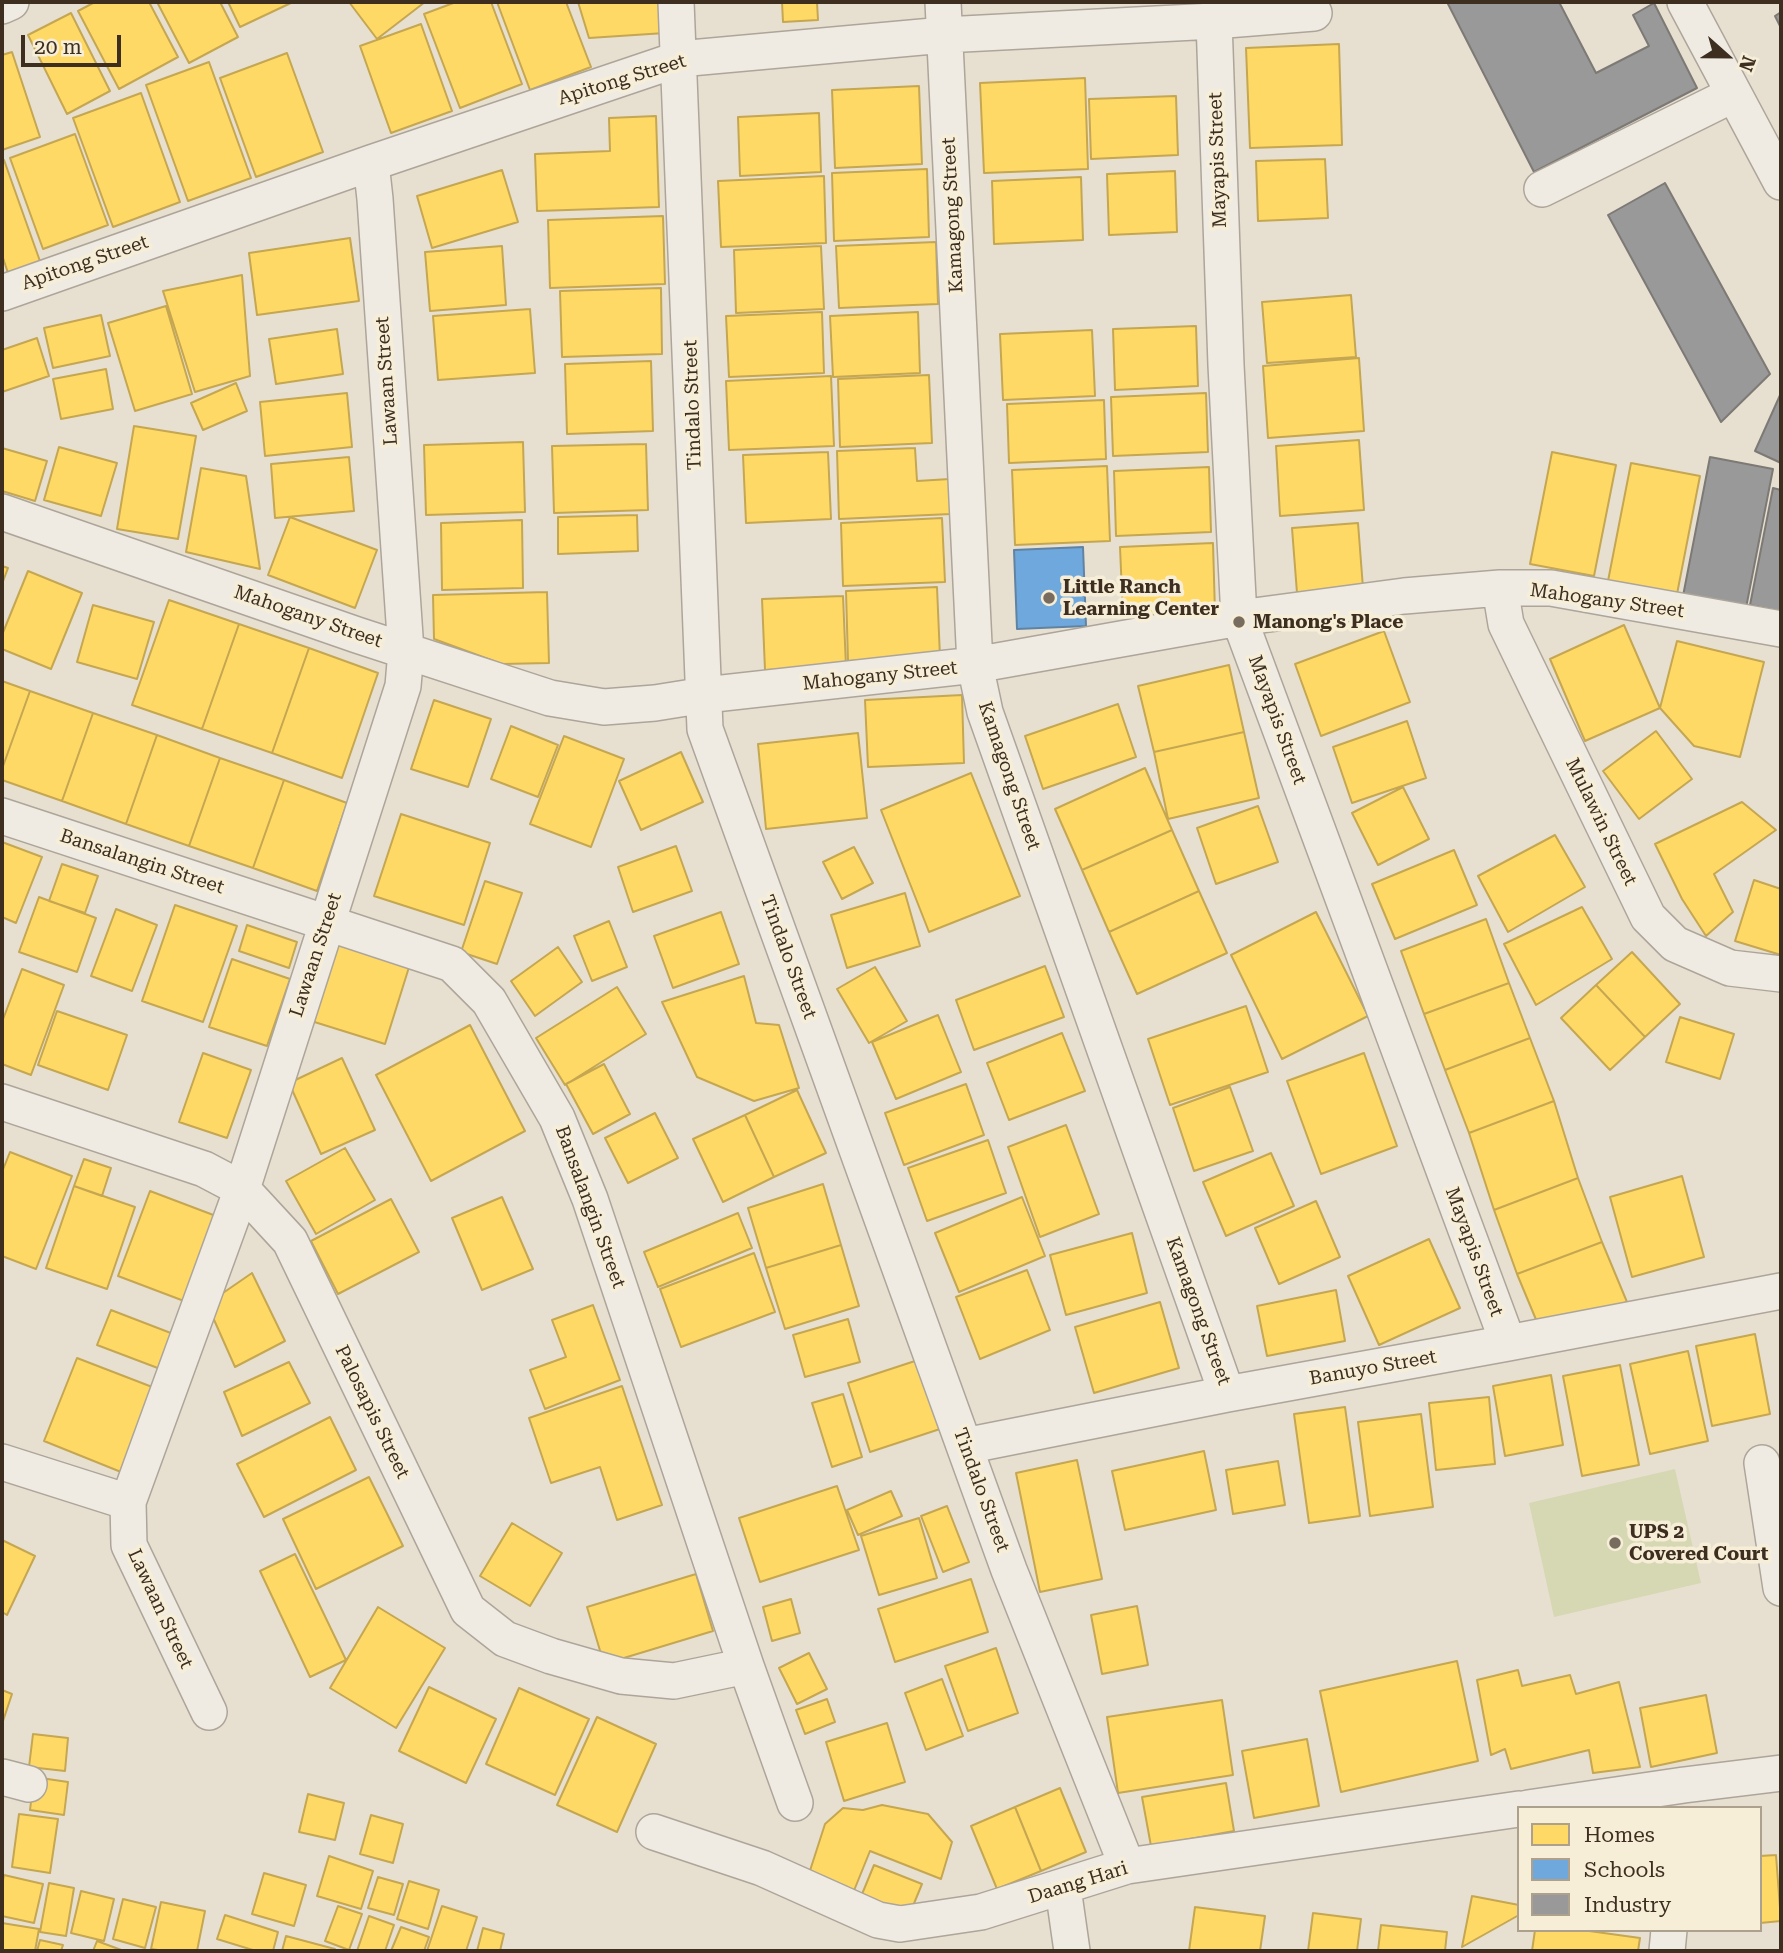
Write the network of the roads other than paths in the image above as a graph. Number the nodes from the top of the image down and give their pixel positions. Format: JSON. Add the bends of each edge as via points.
{"nodes":[{"id":1,"x":11,"y":2,"type":"edge"},
{"id":2,"x":676,"y":2,"type":"edge"},
{"id":3,"x":1685,"y":2,"type":"edge"},
{"id":4,"x":2,"y":6,"type":"edge"},
{"id":5,"x":1314,"y":13,"type":"dead end"},
{"id":6,"x":944,"y":19,"type":"edge"},
{"id":7,"x":1214,"y":21,"type":"junction"},
{"id":8,"x":679,"y":59,"type":"junction"},
{"id":9,"x":1734,"y":94,"type":"junction"},
{"id":10,"x":371,"y":163,"type":"junction"},
{"id":11,"x":1781,"y":182,"type":"edge"},
{"id":12,"x":1542,"y":189,"type":"dead end"},
{"id":13,"x":2,"y":293,"type":"edge"},
{"id":14,"x":2,"y":512,"type":"edge"},
{"id":15,"x":1500,"y":588,"type":"junction"},
{"id":16,"x":1239,"y":618,"type":"junction"},
{"id":17,"x":1781,"y":629,"type":"edge"},
{"id":18,"x":406,"y":651,"type":"junction"},
{"id":19,"x":975,"y":665,"type":"junction"},
{"id":20,"x":705,"y":695,"type":"junction"},
{"id":21,"x":2,"y":816,"type":"edge"},
{"id":22,"x":327,"y":923,"type":"junction"},
{"id":23,"x":1781,"y":974,"type":"edge"},
{"id":24,"x":2,"y":1102,"type":"edge"},
{"id":25,"x":242,"y":1189,"type":"junction"},
{"id":26,"x":1781,"y":1291,"type":"edge"},
{"id":27,"x":1508,"y":1343,"type":"junction"},
{"id":28,"x":1227,"y":1394,"type":"junction"},
{"id":29,"x":965,"y":1446,"type":"junction"},
{"id":30,"x":2,"y":1462,"type":"edge"},
{"id":31,"x":1762,"y":1463,"type":"dead end"},
{"id":32,"x":128,"y":1502,"type":"junction"},
{"id":33,"x":1781,"y":1588,"type":"edge"},
{"id":34,"x":746,"y":1666,"type":"junction"},
{"id":35,"x":209,"y":1712,"type":"dead end"},
{"id":36,"x":1781,"y":1773,"type":"edge"},
{"id":37,"x":1683,"y":1796,"type":"edge"},
{"id":38,"x":795,"y":1803,"type":"dead end"},
{"id":39,"x":1554,"y":1806,"type":"edge"},
{"id":40,"x":1517,"y":1809,"type":"edge"},
{"id":41,"x":654,"y":1832,"type":"dead end"},
{"id":42,"x":1127,"y":1866,"type":"junction"},
{"id":43,"x":1063,"y":1888,"type":"junction"},
{"id":44,"x":1669,"y":1932,"type":"edge"},
{"id":45,"x":1072,"y":1951,"type":"edge"},
{"id":46,"x":1667,"y":1951,"type":"edge"}],
"edges":[{"from":1,"to":4,"type":"street"},
{"from":2,"to":8,"type":"street","name":"Tindalo Street"},
{"from":3,"to":9,"type":"street"},
{"from":5,"to":7,"type":"street","name":"Apitong Street"},
{"from":6,"to":7,"type":"street","name":"Apitong Street"},
{"from":6,"to":8,"type":"street","name":"Apitong Street"},
{"from":6,"to":19,"type":"street","name":"Kamagong Street"},
{"from":7,"to":16,"type":"street","name":"Mayapis Street"},
{"from":8,"to":10,"type":"street","name":"Apitong Street"},
{"from":8,"to":20,"type":"street","name":"Tindalo Street"},
{"from":9,"to":11,"type":"street"},
{"from":9,"to":12,"type":"street"},
{"from":10,"to":13,"type":"street","name":"Apitong Street"},
{"from":10,"to":18,"type":"street","name":"Lawaan Street"},
{"from":14,"to":18,"type":"street","name":"Mahogany Street"},
{"from":15,"to":16,"type":"street","name":"Mahogany Street"},
{"from":15,"to":17,"type":"street","name":"Mahogany Street","via":[[1551,588]]},
{"from":15,"to":23,"type":"street","name":"Mulawin Street","via":[[1506,624],[1648,917],[1675,944],[1730,968]]},
{"from":16,"to":19,"type":"street","name":"Mahogany Street"},
{"from":16,"to":27,"type":"street","name":"Mayapis Street"},
{"from":18,"to":20,"type":"street","name":"Mahogany Street","via":[[550,698],[604,707]]},
{"from":18,"to":22,"type":"street","name":"Lawaan Street","via":[[403,686]]},
{"from":19,"to":20,"type":"street","name":"Mahogany Street"},
{"from":19,"to":28,"type":"street","name":"Kamagong Street","via":[[985,712]]},
{"from":20,"to":29,"type":"street","name":"Tindalo Street","via":[[705,729]]},
{"from":21,"to":22,"type":"street","name":"Bansalangin Street"},
{"from":22,"to":25,"type":"street","name":"Lawaan Street"},
{"from":22,"to":34,"type":"street","name":"Bansalangin Street","via":[[452,964],[489,1001],[557,1118],[590,1199]]},
{"from":24,"to":25,"type":"street","name":"Palosapis Street","via":[[204,1168]]},
{"from":25,"to":32,"type":"street","name":"Lawaan Street"},
{"from":25,"to":34,"type":"street","name":"Palosapis Street","via":[[290,1241],[468,1611],[505,1639],[621,1676],[674,1681]]},
{"from":26,"to":27,"type":"street","name":"Banuyo Street"},
{"from":27,"to":28,"type":"street","name":"Banuyo Street"},
{"from":28,"to":29,"type":"street","name":"Banuyo Street"},
{"from":29,"to":42,"type":"street","name":"Tindalo Street","via":[[1009,1570]]},
{"from":30,"to":32,"type":"street"},
{"from":31,"to":33,"type":"street"},
{"from":32,"to":35,"type":"street","name":"Lawaan Street","via":[[129,1545]]},
{"from":34,"to":38,"type":"street","name":"Bansalangin Street"},
{"from":36,"to":37,"type":"street"},
{"from":37,"to":39,"type":"street"},
{"from":40,"to":42,"type":"street","name":"Daang Hari"},
{"from":41,"to":43,"type":"street","name":"Daang Hari","via":[[762,1867],[890,1923],[981,1912]]},
{"from":42,"to":43,"type":"street","name":"Daang Hari"},
{"from":43,"to":45,"type":"street"},
{"from":44,"to":46,"type":"street"}]}
